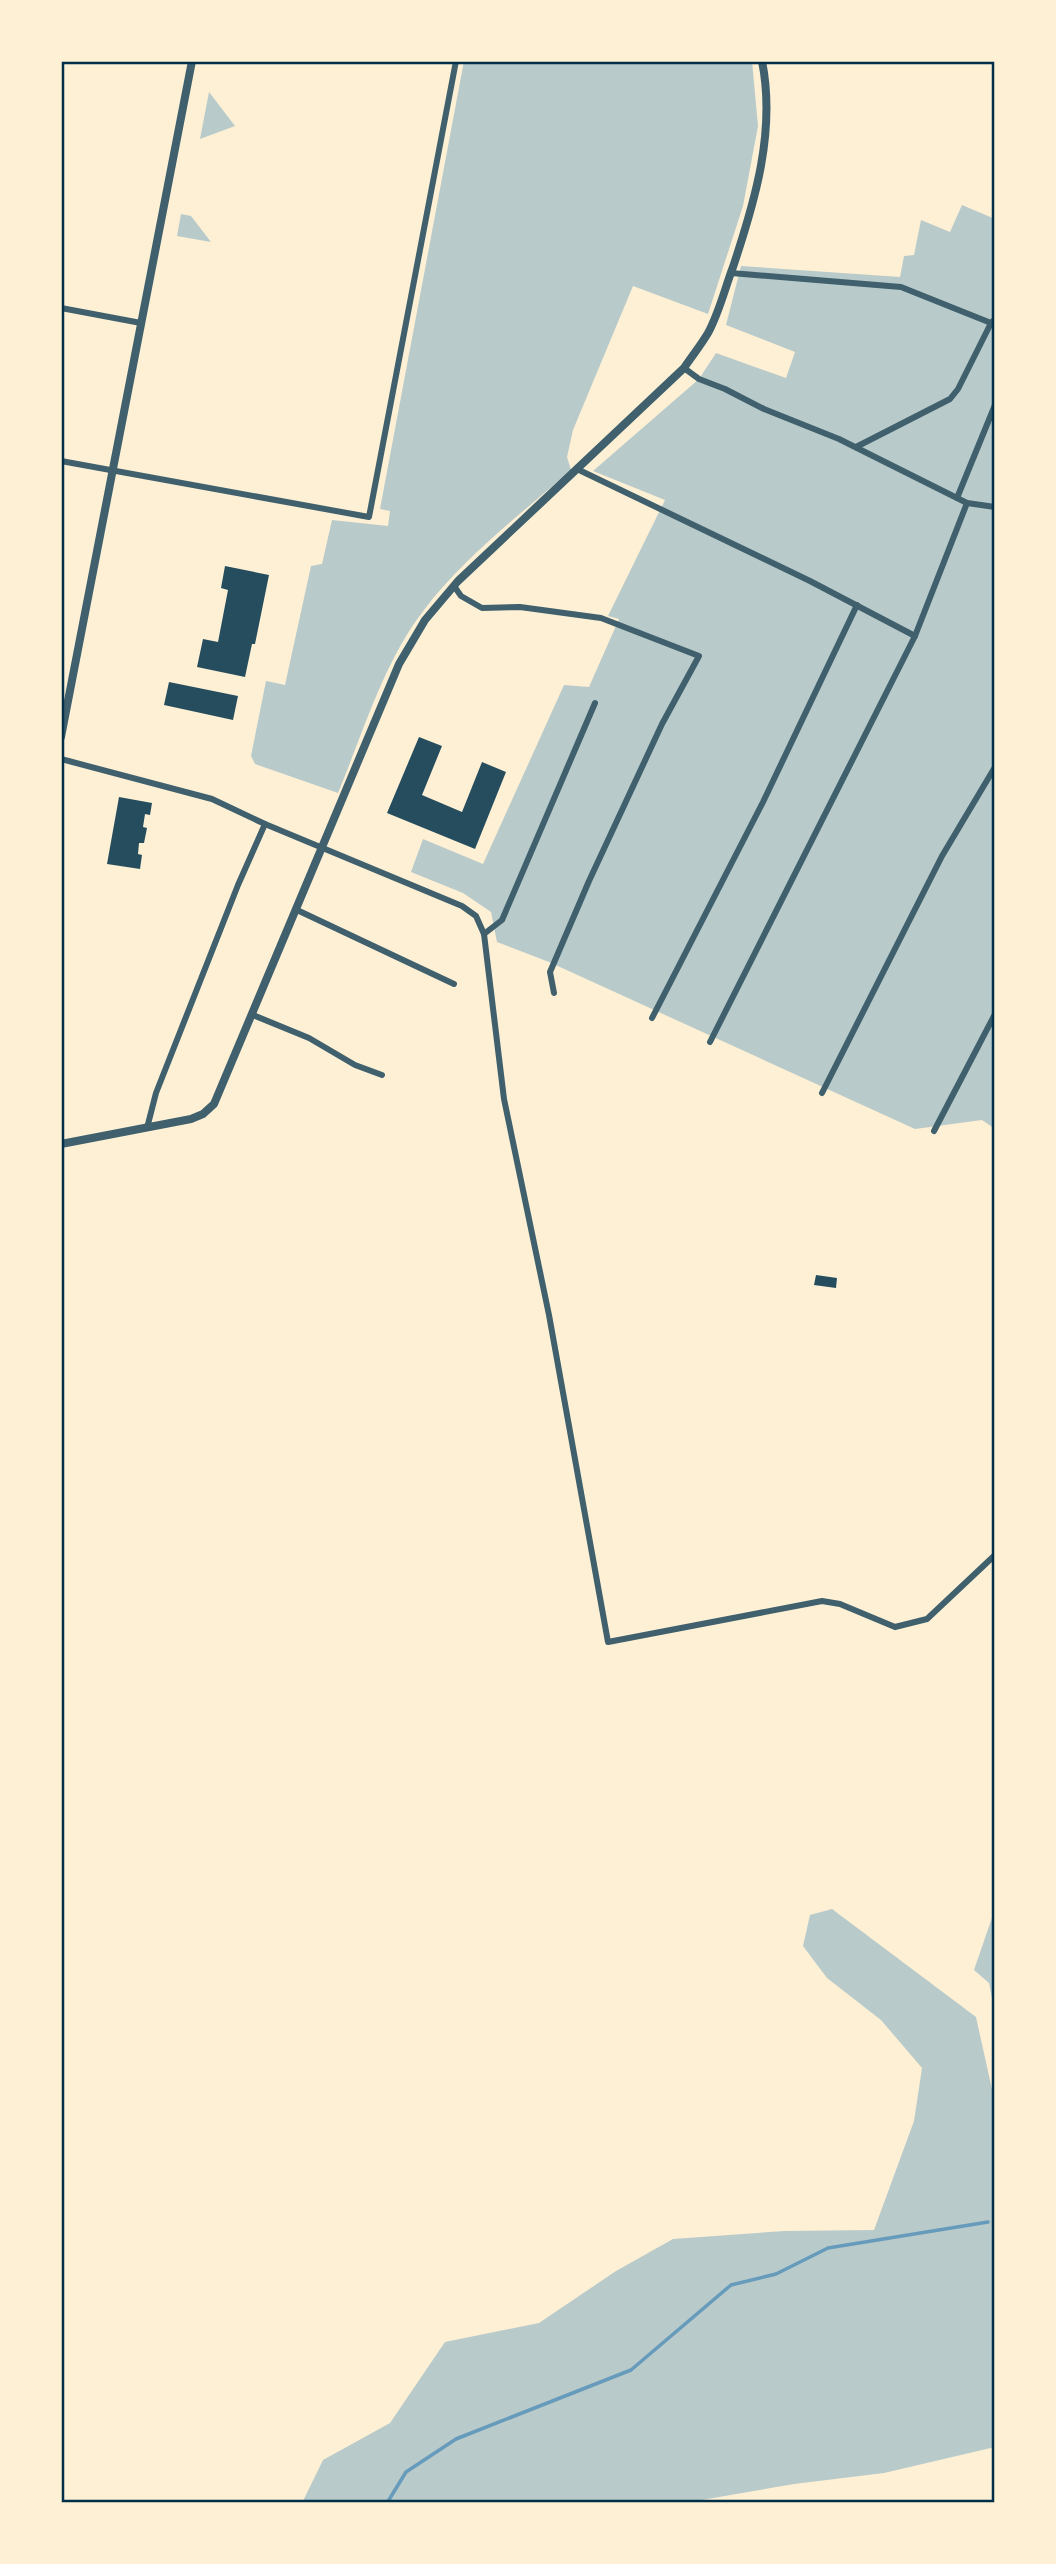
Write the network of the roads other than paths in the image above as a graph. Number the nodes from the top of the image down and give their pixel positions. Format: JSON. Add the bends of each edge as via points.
{"nodes":[{"id":1,"x":192,"y":61,"type":"edge"},
{"id":2,"x":456,"y":61,"type":"edge"},
{"id":3,"x":762,"y":61,"type":"edge"},
{"id":4,"x":731,"y":273,"type":"junction"},
{"id":5,"x":61,"y":308,"type":"edge"},
{"id":6,"x":993,"y":321,"type":"edge"},
{"id":7,"x":141,"y":323,"type":"junction"},
{"id":8,"x":684,"y":368,"type":"junction"},
{"id":9,"x":995,"y":405,"type":"edge"},
{"id":10,"x":856,"y":447,"type":"junction"},
{"id":11,"x":61,"y":461,"type":"edge"},
{"id":12,"x":577,"y":469,"type":"junction"},
{"id":13,"x":113,"y":471,"type":"junction"},
{"id":14,"x":957,"y":498,"type":"junction"},
{"id":15,"x":967,"y":503,"type":"junction"},
{"id":16,"x":995,"y":507,"type":"edge"},
{"id":17,"x":454,"y":586,"type":"junction"},
{"id":18,"x":857,"y":605,"type":"junction"},
{"id":19,"x":915,"y":636,"type":"junction"},
{"id":20,"x":595,"y":703,"type":"dead end"},
{"id":21,"x":61,"y":737,"type":"edge"},
{"id":22,"x":61,"y":759,"type":"edge"},
{"id":23,"x":995,"y":767,"type":"edge"},
{"id":24,"x":265,"y":824,"type":"junction"},
{"id":25,"x":323,"y":848,"type":"junction"},
{"id":26,"x":297,"y":910,"type":"junction"},
{"id":27,"x":484,"y":934,"type":"junction"},
{"id":28,"x":454,"y":984,"type":"dead end"},
{"id":29,"x":554,"y":993,"type":"dead end"},
{"id":30,"x":995,"y":1014,"type":"edge"},
{"id":31,"x":253,"y":1015,"type":"junction"},
{"id":32,"x":652,"y":1018,"type":"dead end"},
{"id":33,"x":710,"y":1042,"type":"dead end"},
{"id":34,"x":382,"y":1074,"type":"dead end"},
{"id":35,"x":822,"y":1093,"type":"dead end"},
{"id":36,"x":147,"y":1128,"type":"junction"},
{"id":37,"x":934,"y":1131,"type":"dead end"},
{"id":38,"x":61,"y":1144,"type":"edge"},
{"id":39,"x":995,"y":1555,"type":"edge"}],
"edges":[{"from":1,"to":7,"type":"street"},
{"from":2,"to":13,"type":"street","via":[[369,517]]},
{"from":3,"to":4,"type":"street","via":[[767,119],[764,145]]},
{"from":4,"to":6,"type":"street","via":[[901,287]]},
{"from":4,"to":8,"type":"street","via":[[709,331]]},
{"from":5,"to":7,"type":"street"},
{"from":6,"to":10,"type":"street","via":[[950,399]]},
{"from":7,"to":13,"type":"street"},
{"from":8,"to":10,"type":"street","via":[[764,409]]},
{"from":8,"to":12,"type":"street"},
{"from":9,"to":14,"type":"street"},
{"from":10,"to":14,"type":"street"},
{"from":11,"to":13,"type":"street"},
{"from":12,"to":17,"type":"street"},
{"from":12,"to":18,"type":"street"},
{"from":13,"to":21,"type":"street"},
{"from":14,"to":15,"type":"street"},
{"from":15,"to":16,"type":"street"},
{"from":15,"to":19,"type":"street"},
{"from":17,"to":25,"type":"street","via":[[425,620],[399,664]]},
{"from":17,"to":29,"type":"street","via":[[461,596],[482,608],[520,607],[601,618],[699,656],[662,724],[579,904],[550,972]]},
{"from":18,"to":19,"type":"street"},
{"from":18,"to":32,"type":"street"},
{"from":19,"to":33,"type":"street"},
{"from":20,"to":27,"type":"street","via":[[502,920]]},
{"from":22,"to":24,"type":"street","via":[[212,799]]},
{"from":23,"to":35,"type":"street","via":[[943,856]]},
{"from":24,"to":25,"type":"street"},
{"from":24,"to":36,"type":"street","via":[[156,1093]]},
{"from":25,"to":26,"type":"street"},
{"from":25,"to":27,"type":"street","via":[[462,906],[477,916]]},
{"from":26,"to":28,"type":"street"},
{"from":26,"to":31,"type":"street"},
{"from":27,"to":39,"type":"street","via":[[504,1099],[549,1314],[608,1643],[822,1601],[895,1627],[927,1619]]},
{"from":30,"to":37,"type":"street"},
{"from":31,"to":34,"type":"street"},
{"from":31,"to":36,"type":"street","via":[[214,1104],[191,1119]]},
{"from":36,"to":38,"type":"street"}]}
